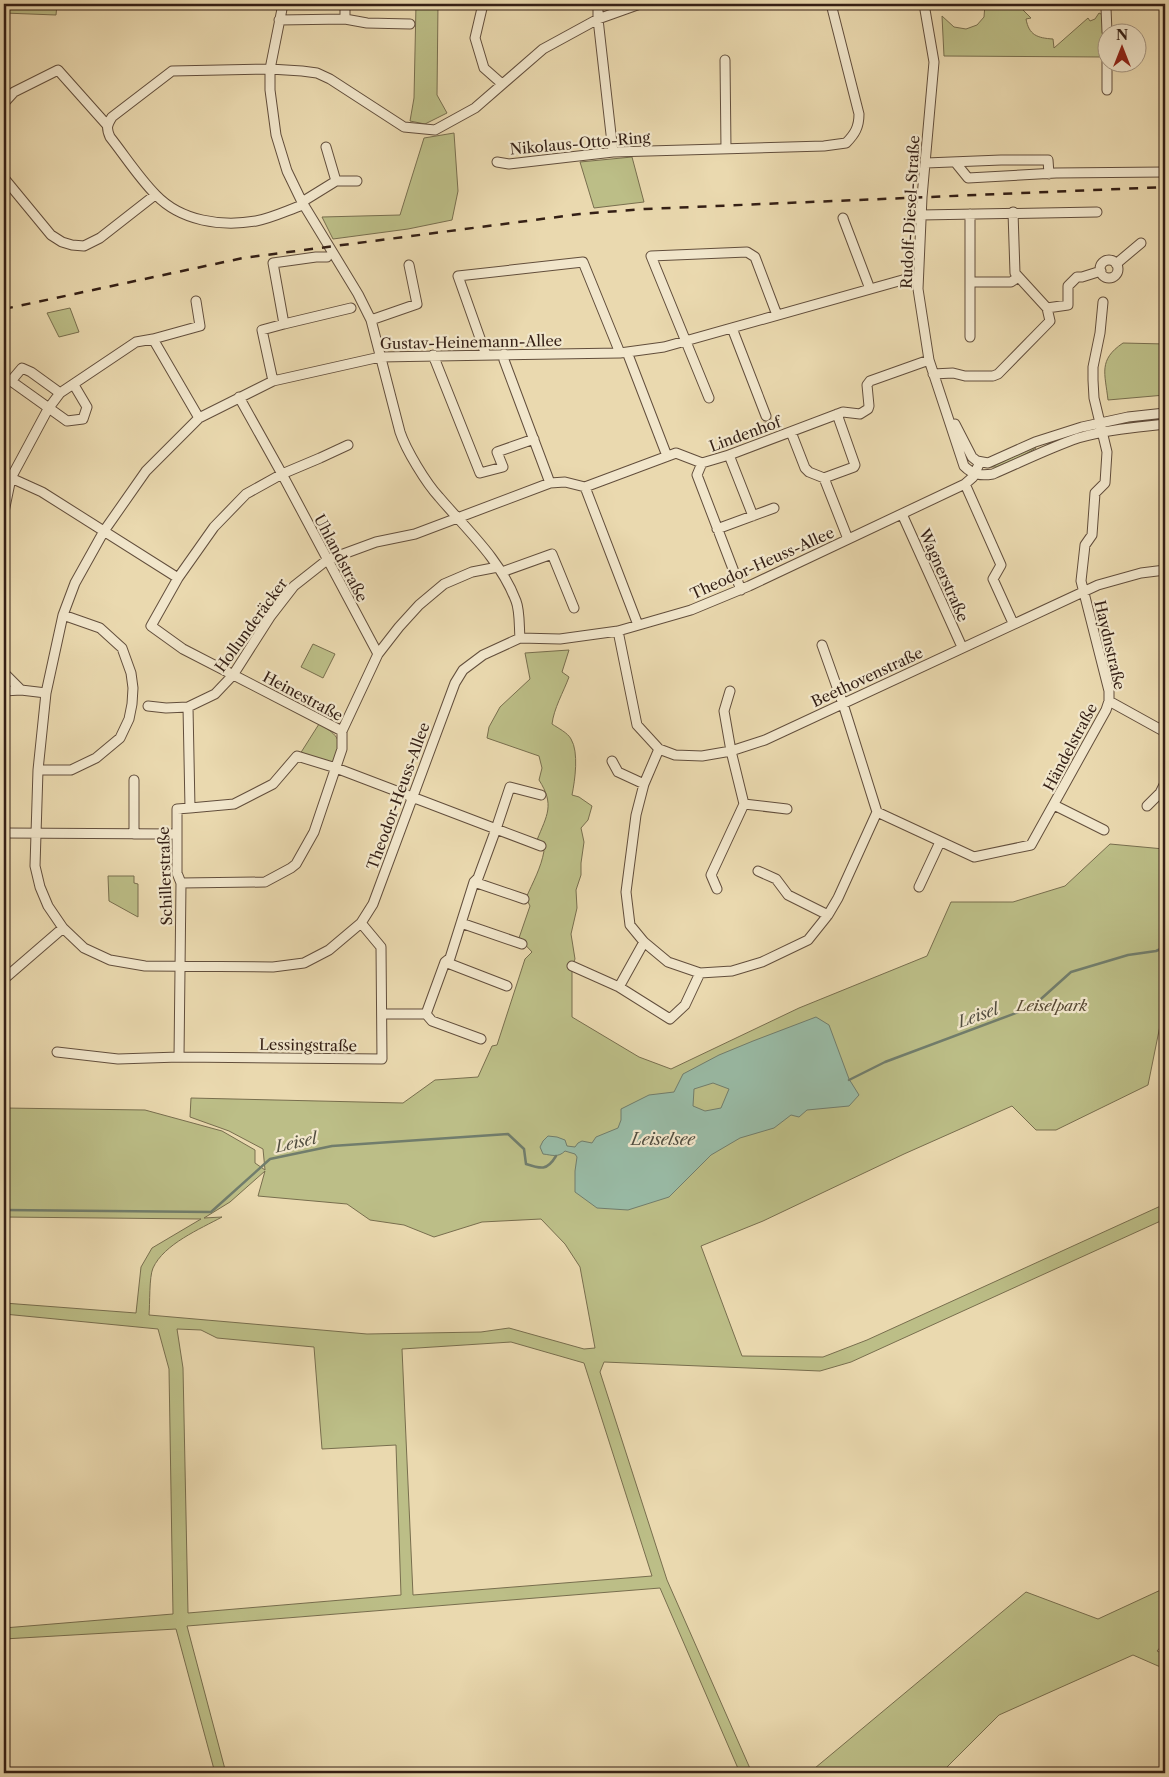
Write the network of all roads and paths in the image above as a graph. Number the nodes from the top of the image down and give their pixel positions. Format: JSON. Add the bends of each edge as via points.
{"nodes":[{"id":1,"x":283,"y":4,"type":"edge"},
{"id":2,"x":345,"y":4,"type":"edge"},
{"id":3,"x":483,"y":4,"type":"edge"},
{"id":4,"x":598,"y":4,"type":"edge"},
{"id":5,"x":640,"y":4,"type":"edge"},
{"id":6,"x":831,"y":4,"type":"edge"},
{"id":7,"x":924,"y":4,"type":"edge"},
{"id":8,"x":1108,"y":4,"type":"edge"},
{"id":9,"x":344,"y":19,"type":"junction"},
{"id":10,"x":598,"y":19,"type":"junction"},
{"id":11,"x":279,"y":20,"type":"junction"},
{"id":12,"x":1107,"y":22,"type":"edge"},
{"id":13,"x":410,"y":24,"type":"dead end"},
{"id":14,"x":725,"y":60,"type":"dead end"},
{"id":15,"x":270,"y":69,"type":"junction"},
{"id":16,"x":1107,"y":72,"type":"edge"},
{"id":17,"x":501,"y":84,"type":"junction"},
{"id":18,"x":1107,"y":90,"type":"dead end"},
{"id":19,"x":4,"y":103,"type":"edge"},
{"id":20,"x":107,"y":124,"type":"junction"},
{"id":21,"x":326,"y":148,"type":"dead end"},
{"id":22,"x":726,"y":149,"type":"junction"},
{"id":23,"x":613,"y":152,"type":"junction"},
{"id":24,"x":497,"y":162,"type":"dead end"},
{"id":25,"x":955,"y":162,"type":"junction"},
{"id":26,"x":926,"y":163,"type":"junction"},
{"id":27,"x":1165,"y":172,"type":"edge"},
{"id":28,"x":1049,"y":174,"type":"junction"},
{"id":29,"x":4,"y":178,"type":"edge"},
{"id":30,"x":336,"y":181,"type":"junction"},
{"id":31,"x":357,"y":181,"type":"dead end"},
{"id":32,"x":155,"y":195,"type":"junction"},
{"id":33,"x":303,"y":203,"type":"junction"},
{"id":34,"x":1013,"y":212,"type":"junction"},
{"id":35,"x":1097,"y":212,"type":"dead end"},
{"id":36,"x":970,"y":214,"type":"junction"},
{"id":37,"x":921,"y":215,"type":"junction"},
{"id":38,"x":843,"y":218,"type":"dead end"},
{"id":39,"x":1141,"y":243,"type":"dead end"},
{"id":40,"x":326,"y":257,"type":"dead end"},
{"id":41,"x":408,"y":265,"type":"dead end"},
{"id":42,"x":1017,"y":278,"type":"junction"},
{"id":43,"x":918,"y":279,"type":"junction"},
{"id":44,"x":970,"y":282,"type":"junction"},
{"id":45,"x":870,"y":289,"type":"junction"},
{"id":46,"x":196,"y":301,"type":"dead end"},
{"id":47,"x":1103,"y":302,"type":"dead end"},
{"id":48,"x":1045,"y":307,"type":"junction"},
{"id":49,"x":351,"y":308,"type":"dead end"},
{"id":50,"x":777,"y":315,"type":"junction"},
{"id":51,"x":371,"y":320,"type":"junction"},
{"id":52,"x":284,"y":324,"type":"junction"},
{"id":53,"x":732,"y":328,"type":"junction"},
{"id":54,"x":970,"y":337,"type":"dead end"},
{"id":55,"x":153,"y":339,"type":"junction"},
{"id":56,"x":686,"y":342,"type":"junction"},
{"id":57,"x":624,"y":352,"type":"junction"},
{"id":58,"x":504,"y":354,"type":"junction"},
{"id":59,"x":433,"y":355,"type":"junction"},
{"id":60,"x":486,"y":355,"type":"junction"},
{"id":61,"x":380,"y":357,"type":"junction"},
{"id":62,"x":929,"y":360,"type":"junction"},
{"id":63,"x":933,"y":374,"type":"junction"},
{"id":64,"x":273,"y":381,"type":"junction"},
{"id":65,"x":74,"y":385,"type":"junction"},
{"id":66,"x":60,"y":393,"type":"junction"},
{"id":67,"x":239,"y":397,"type":"junction"},
{"id":68,"x":709,"y":398,"type":"dead end"},
{"id":69,"x":48,"y":409,"type":"junction"},
{"id":70,"x":1165,"y":413,"type":"edge"},
{"id":71,"x":837,"y":414,"type":"junction"},
{"id":72,"x":766,"y":416,"type":"tunnel mouth"},
{"id":73,"x":199,"y":418,"type":"junction"},
{"id":74,"x":950,"y":418,"type":"junction"},
{"id":75,"x":1100,"y":423,"type":"junction"},
{"id":76,"x":1165,"y":424,"type":"edge"},
{"id":77,"x":771,"y":429,"type":"tunnel mouth"},
{"id":78,"x":791,"y":432,"type":"junction"},
{"id":79,"x":1102,"y":433,"type":"junction"},
{"id":80,"x":534,"y":439,"type":"junction"},
{"id":81,"x":774,"y":439,"type":"junction"},
{"id":82,"x":348,"y":444,"type":"dead end"},
{"id":83,"x":729,"y":455,"type":"junction"},
{"id":84,"x":667,"y":456,"type":"junction"},
{"id":85,"x":980,"y":462,"type":"junction"},
{"id":86,"x":702,"y":463,"type":"junction"},
{"id":87,"x":282,"y":474,"type":"junction"},
{"id":88,"x":975,"y":474,"type":"junction"},
{"id":89,"x":11,"y":478,"type":"junction"},
{"id":90,"x":824,"y":478,"type":"junction"},
{"id":91,"x":550,"y":483,"type":"junction"},
{"id":92,"x":965,"y":484,"type":"junction"},
{"id":93,"x":585,"y":487,"type":"junction"},
{"id":94,"x":774,"y":508,"type":"dead end"},
{"id":95,"x":4,"y":512,"type":"edge"},
{"id":96,"x":902,"y":514,"type":"junction"},
{"id":97,"x":753,"y":516,"type":"junction"},
{"id":98,"x":458,"y":517,"type":"junction"},
{"id":99,"x":717,"y":529,"type":"junction"},
{"id":100,"x":104,"y":531,"type":"junction"},
{"id":101,"x":848,"y":539,"type":"junction"},
{"id":102,"x":327,"y":560,"type":"junction"},
{"id":103,"x":500,"y":570,"type":"junction"},
{"id":104,"x":1165,"y":570,"type":"edge"},
{"id":105,"x":178,"y":578,"type":"junction"},
{"id":106,"x":741,"y":590,"type":"junction"},
{"id":107,"x":1083,"y":591,"type":"junction"},
{"id":108,"x":574,"y":608,"type":"dead end"},
{"id":109,"x":63,"y":615,"type":"junction"},
{"id":110,"x":1013,"y":623,"type":"junction"},
{"id":111,"x":638,"y":625,"type":"junction"},
{"id":112,"x":618,"y":631,"type":"junction"},
{"id":113,"x":520,"y":638,"type":"junction"},
{"id":114,"x":822,"y":644,"type":"dead end"},
{"id":115,"x":962,"y":647,"type":"junction"},
{"id":116,"x":378,"y":654,"type":"junction"},
{"id":117,"x":4,"y":673,"type":"edge"},
{"id":118,"x":233,"y":675,"type":"junction"},
{"id":119,"x":21,"y":690,"type":"junction"},
{"id":120,"x":730,"y":690,"type":"dead end"},
{"id":121,"x":4,"y":691,"type":"edge"},
{"id":122,"x":46,"y":693,"type":"junction"},
{"id":123,"x":1109,"y":701,"type":"junction"},
{"id":124,"x":843,"y":704,"type":"junction"},
{"id":125,"x":148,"y":706,"type":"dead end"},
{"id":126,"x":188,"y":707,"type":"junction"},
{"id":127,"x":342,"y":731,"type":"junction"},
{"id":128,"x":1165,"y":732,"type":"edge"},
{"id":129,"x":659,"y":749,"type":"junction"},
{"id":130,"x":731,"y":751,"type":"junction"},
{"id":131,"x":612,"y":761,"type":"dead end"},
{"id":132,"x":336,"y":768,"type":"junction"},
{"id":133,"x":38,"y":770,"type":"junction"},
{"id":134,"x":134,"y":780,"type":"dead end"},
{"id":135,"x":1165,"y":783,"type":"edge"},
{"id":136,"x":644,"y":784,"type":"junction"},
{"id":137,"x":540,"y":795,"type":"dead end"},
{"id":138,"x":412,"y":797,"type":"junction"},
{"id":139,"x":744,"y":804,"type":"junction"},
{"id":140,"x":1054,"y":805,"type":"junction"},
{"id":141,"x":1147,"y":806,"type":"dead end"},
{"id":142,"x":190,"y":808,"type":"junction"},
{"id":143,"x":787,"y":809,"type":"dead end"},
{"id":144,"x":877,"y":812,"type":"junction"},
{"id":145,"x":496,"y":829,"type":"junction"},
{"id":146,"x":1104,"y":830,"type":"dead end"},
{"id":147,"x":4,"y":833,"type":"edge"},
{"id":148,"x":35,"y":833,"type":"junction"},
{"id":149,"x":134,"y":834,"type":"junction"},
{"id":150,"x":177,"y":834,"type":"junction"},
{"id":151,"x":940,"y":842,"type":"junction"},
{"id":152,"x":541,"y":846,"type":"dead end"},
{"id":153,"x":758,"y":871,"type":"dead end"},
{"id":154,"x":474,"y":882,"type":"junction"},
{"id":155,"x":180,"y":883,"type":"junction"},
{"id":156,"x":919,"y":887,"type":"dead end"},
{"id":157,"x":717,"y":889,"type":"dead end"},
{"id":158,"x":524,"y":899,"type":"dead end"},
{"id":159,"x":828,"y":915,"type":"junction"},
{"id":160,"x":362,"y":922,"type":"junction"},
{"id":161,"x":461,"y":923,"type":"junction"},
{"id":162,"x":63,"y":928,"type":"junction"},
{"id":163,"x":644,"y":942,"type":"junction"},
{"id":164,"x":522,"y":944,"type":"dead end"},
{"id":165,"x":445,"y":962,"type":"junction"},
{"id":166,"x":572,"y":966,"type":"dead end"},
{"id":167,"x":181,"y":967,"type":"junction"},
{"id":168,"x":700,"y":973,"type":"junction"},
{"id":169,"x":4,"y":979,"type":"edge"},
{"id":170,"x":507,"y":986,"type":"dead end"},
{"id":171,"x":619,"y":987,"type":"junction"},
{"id":172,"x":382,"y":1014,"type":"junction"},
{"id":173,"x":426,"y":1014,"type":"junction"},
{"id":174,"x":481,"y":1039,"type":"dead end"},
{"id":175,"x":57,"y":1052,"type":"dead end"},
{"id":176,"x":179,"y":1057,"type":"junction"}],
"edges":[{"from":1,"to":11,"type":"street"},
{"from":2,"to":9,"type":"street"},
{"from":3,"to":17,"type":"street","via":[[474,38],[484,68]]},
{"from":4,"to":10,"type":"street"},
{"from":5,"to":10,"type":"street"},
{"from":6,"to":22,"type":"street","name":"Nikolaus-Otto-Ring","via":[[859,114],[859,125],[854,134],[846,143],[824,146]]},
{"from":7,"to":26,"type":"street","name":"Rudolf-Diesel-Straße","via":[[934,62]]},
{"from":8,"to":12,"type":"street"},
{"from":9,"to":11,"type":"street"},
{"from":9,"to":13,"type":"street"},
{"from":10,"to":17,"type":"street","via":[[543,48]]},
{"from":10,"to":23,"type":"street"},
{"from":11,"to":15,"type":"street"},
{"from":14,"to":22,"type":"street"},
{"from":15,"to":17,"type":"street","via":[[317,73],[404,127],[435,130],[475,108]]},
{"from":15,"to":20,"type":"street","via":[[172,71],[112,116]]},
{"from":15,"to":33,"type":"street","via":[[276,135],[287,171]]},
{"from":16,"to":18,"type":"street"},
{"from":19,"to":20,"type":"street","via":[[14,92],[58,70]]},
{"from":20,"to":32,"type":"street","via":[[110,137]]},
{"from":21,"to":30,"type":"street"},
{"from":22,"to":23,"type":"street","name":"Nikolaus-Otto-Ring"},
{"from":23,"to":24,"type":"street","name":"Nikolaus-Otto-Ring","via":[[509,164]]},
{"from":25,"to":26,"type":"street"},
{"from":25,"to":28,"type":"street","via":[[968,178]]},
{"from":25,"to":28,"type":"street","via":[[1048,160]]},
{"from":26,"to":37,"type":"street","name":"Rudolf-Diesel-Straße"},
{"from":27,"to":28,"type":"street"},
{"from":29,"to":32,"type":"street","via":[[51,235],[72,245],[84,246],[100,238]]},
{"from":30,"to":31,"type":"street"},
{"from":30,"to":33,"type":"street"},
{"from":32,"to":33,"type":"street","via":[[172,208],[200,220],[228,224],[258,221]]},
{"from":33,"to":51,"type":"street"},
{"from":34,"to":35,"type":"street"},
{"from":34,"to":36,"type":"street"},
{"from":34,"to":42,"type":"street"},
{"from":36,"to":37,"type":"street"},
{"from":36,"to":44,"type":"street"},
{"from":37,"to":43,"type":"street","name":"Rudolf-Diesel-Straße"},
{"from":38,"to":45,"type":"street"},
{"from":39,"to":48,"type":"street","via":[[1116,264],[1112,260],[1106,261],[1101,271],[1077,276],[1068,286],[1068,305]]},
{"from":40,"to":52,"type":"street","via":[[273,263]]},
{"from":41,"to":51,"type":"street","via":[[417,304]]},
{"from":42,"to":44,"type":"street","via":[[1011,282]]},
{"from":42,"to":48,"type":"street"},
{"from":43,"to":45,"type":"street","name":"Gustav-Heinemann-Allee"},
{"from":43,"to":62,"type":"street","name":"Rudolf-Diesel-Straße"},
{"from":44,"to":54,"type":"street"},
{"from":45,"to":50,"type":"street","name":"Gustav-Heinemann-Allee"},
{"from":46,"to":55,"type":"street","via":[[200,326]]},
{"from":47,"to":75,"type":"street","via":[[1093,368],[1094,398]]},
{"from":48,"to":63,"type":"street","via":[[1050,321],[998,374]]},
{"from":49,"to":52,"type":"street"},
{"from":50,"to":53,"type":"street","name":"Gustav-Heinemann-Allee"},
{"from":50,"to":56,"type":"street","via":[[755,258],[747,252],[651,256]]},
{"from":51,"to":61,"type":"street"},
{"from":52,"to":64,"type":"street","via":[[262,330]]},
{"from":53,"to":56,"type":"street","name":"Gustav-Heinemann-Allee"},
{"from":53,"to":72,"type":"street"},
{"from":55,"to":65,"type":"street","via":[[136,342]]},
{"from":55,"to":73,"type":"street"},
{"from":56,"to":57,"type":"street","name":"Gustav-Heinemann-Allee"},
{"from":56,"to":68,"type":"street"},
{"from":57,"to":58,"type":"street","name":"Gustav-Heinemann-Allee"},
{"from":57,"to":60,"type":"street","via":[[583,262],[458,276]]},
{"from":57,"to":84,"type":"street"},
{"from":58,"to":60,"type":"street","name":"Gustav-Heinemann-Allee"},
{"from":58,"to":80,"type":"street"},
{"from":59,"to":60,"type":"street","name":"Gustav-Heinemann-Allee"},
{"from":59,"to":61,"type":"street","name":"Gustav-Heinemann-Allee"},
{"from":59,"to":80,"type":"street","via":[[480,473],[503,467],[497,452]]},
{"from":61,"to":64,"type":"street","name":"Gustav-Heinemann-Allee"},
{"from":61,"to":98,"type":"street","via":[[405,446],[437,496]]},
{"from":62,"to":63,"type":"street","name":"Rudolf-Diesel-Straße"},
{"from":62,"to":71,"type":"street","name":"Lindenhof","via":[[868,383],[869,406],[863,412]]},
{"from":63,"to":74,"type":"street","name":"Rudolf-Diesel-Straße"},
{"from":64,"to":67,"type":"street","name":"Gustav-Heinemann-Allee"},
{"from":65,"to":66,"type":"street"},
{"from":65,"to":69,"type":"street","via":[[88,407],[82,419],[67,421]]},
{"from":66,"to":69,"type":"street"},
{"from":66,"to":69,"type":"street","via":[[22,368],[11,381]]},
{"from":67,"to":73,"type":"street","name":"Gustav-Heinemann-Allee"},
{"from":67,"to":87,"type":"street","name":"Uhlandstraße"},
{"from":69,"to":89,"type":"street"},
{"from":70,"to":75,"type":"street"},
{"from":71,"to":78,"type":"street","name":"Lindenhof"},
{"from":71,"to":90,"type":"street","via":[[856,465]]},
{"from":73,"to":100,"type":"street","name":"Gustav-Heinemann-Allee","via":[[146,471]]},
{"from":74,"to":85,"type":"street","name":"Rudolf-Diesel-Straße","via":[[972,457]]},
{"from":74,"to":88,"type":"street","name":"Rudolf-Diesel-Straße","via":[[962,462]]},
{"from":75,"to":79,"type":"street"},
{"from":75,"to":85,"type":"street","via":[[1054,435],[991,461]]},
{"from":76,"to":79,"type":"street"},
{"from":77,"to":81,"type":"street"},
{"from":78,"to":81,"type":"street","name":"Lindenhof"},
{"from":78,"to":90,"type":"street","via":[[805,468]]},
{"from":79,"to":88,"type":"street","via":[[1059,445],[993,474]]},
{"from":79,"to":107,"type":"street","via":[[1106,452],[1105,483],[1096,493],[1092,535],[1085,545]]},
{"from":80,"to":91,"type":"street"},
{"from":81,"to":83,"type":"street","name":"Lindenhof"},
{"from":82,"to":87,"type":"street"},
{"from":83,"to":86,"type":"street","name":"Lindenhof"},
{"from":83,"to":97,"type":"street"},
{"from":84,"to":86,"type":"street","name":"Lindenhof","via":[[676,453]]},
{"from":84,"to":93,"type":"street","name":"Lindenhof"},
{"from":85,"to":88,"type":"street","name":"Theodor-Heuss-Allee"},
{"from":86,"to":99,"type":"street","via":[[696,475]]},
{"from":87,"to":102,"type":"street","name":"Uhlandstraße"},
{"from":87,"to":105,"type":"street","name":"Heinestraße","via":[[246,494],[214,527]]},
{"from":88,"to":92,"type":"street","name":"Theodor-Heuss-Allee"},
{"from":89,"to":95,"type":"street"},
{"from":89,"to":100,"type":"street","via":[[42,492]]},
{"from":90,"to":101,"type":"street"},
{"from":91,"to":93,"type":"street","via":[[565,482]]},
{"from":91,"to":98,"type":"street"},
{"from":92,"to":96,"type":"street","name":"Theodor-Heuss-Allee"},
{"from":92,"to":110,"type":"street","via":[[1001,565],[993,579]]},
{"from":93,"to":111,"type":"street"},
{"from":94,"to":97,"type":"street"},
{"from":96,"to":101,"type":"street","name":"Theodor-Heuss-Allee"},
{"from":96,"to":115,"type":"street","name":"Wagnerstraße"},
{"from":97,"to":99,"type":"street"},
{"from":98,"to":102,"type":"street","name":"Hollunderäcker","via":[[415,534],[376,542]]},
{"from":98,"to":103,"type":"street"},
{"from":99,"to":106,"type":"street"},
{"from":100,"to":105,"type":"street"},
{"from":100,"to":109,"type":"street","name":"Gustav-Heinemann-Allee"},
{"from":101,"to":106,"type":"street","name":"Theodor-Heuss-Allee"},
{"from":102,"to":116,"type":"street","name":"Uhlandstraße"},
{"from":102,"to":118,"type":"street","name":"Hollunderäcker","via":[[294,586]]},
{"from":103,"to":108,"type":"street","via":[[552,554]]},
{"from":103,"to":113,"type":"street","via":[[517,602]]},
{"from":103,"to":116,"type":"street","via":[[472,572],[444,584],[419,605]]},
{"from":104,"to":107,"type":"street","name":"Beethovenstraße","via":[[1126,576]]},
{"from":105,"to":118,"type":"street","name":"Heinestraße","via":[[151,626],[183,649]]},
{"from":106,"to":111,"type":"street","name":"Theodor-Heuss-Allee","via":[[692,610]]},
{"from":107,"to":110,"type":"street","name":"Beethovenstraße"},
{"from":107,"to":123,"type":"street","name":"Haydnstraße"},
{"from":109,"to":122,"type":"street","name":"Gustav-Heinemann-Allee"},
{"from":109,"to":133,"type":"street","via":[[100,628],[122,648],[133,688],[132,704],[120,738],[96,758],[70,770]]},
{"from":110,"to":115,"type":"street","name":"Beethovenstraße"},
{"from":111,"to":112,"type":"street","name":"Theodor-Heuss-Allee"},
{"from":112,"to":113,"type":"street","name":"Theodor-Heuss-Allee","via":[[560,639]]},
{"from":112,"to":129,"type":"street","via":[[637,725]]},
{"from":113,"to":138,"type":"street","name":"Theodor-Heuss-Allee","via":[[483,655],[463,670],[455,682]]},
{"from":114,"to":124,"type":"street"},
{"from":115,"to":124,"type":"street","name":"Beethovenstraße"},
{"from":116,"to":127,"type":"street"},
{"from":117,"to":119,"type":"street"},
{"from":118,"to":126,"type":"street","name":"Hollunderäcker","via":[[216,694]]},
{"from":118,"to":127,"type":"street","name":"Heinestraße"},
{"from":119,"to":121,"type":"street"},
{"from":119,"to":122,"type":"street"},
{"from":120,"to":130,"type":"street","via":[[724,711]]},
{"from":122,"to":133,"type":"street","name":"Theodor-Heuss-Allee"},
{"from":123,"to":128,"type":"street","name":"Haydnstraße"},
{"from":123,"to":140,"type":"street","name":"Händelstraße"},
{"from":124,"to":130,"type":"street","name":"Beethovenstraße","via":[[765,740]]},
{"from":124,"to":144,"type":"street"},
{"from":125,"to":126,"type":"street","name":"Hollunderäcker"},
{"from":126,"to":142,"type":"street"},
{"from":127,"to":132,"type":"street","name":"Heinestraße","via":[[342,749]]},
{"from":129,"to":130,"type":"street","name":"Beethovenstraße","via":[[675,755],[702,756]]},
{"from":129,"to":136,"type":"street"},
{"from":130,"to":139,"type":"street"},
{"from":131,"to":136,"type":"street","via":[[618,772]]},
{"from":132,"to":138,"type":"street"},
{"from":132,"to":142,"type":"street","via":[[297,756],[273,784],[234,804]]},
{"from":132,"to":155,"type":"street","name":"Heinestraße","via":[[314,832],[291,868],[265,882]]},
{"from":133,"to":148,"type":"street","name":"Theodor-Heuss-Allee"},
{"from":134,"to":149,"type":"street"},
{"from":135,"to":141,"type":"street"},
{"from":136,"to":163,"type":"street","via":[[636,816],[626,892],[630,925]]},
{"from":137,"to":145,"type":"street","via":[[510,787]]},
{"from":138,"to":145,"type":"street"},
{"from":138,"to":160,"type":"street","name":"Theodor-Heuss-Allee","via":[[373,904]]},
{"from":139,"to":143,"type":"street"},
{"from":139,"to":157,"type":"street","via":[[711,875]]},
{"from":140,"to":146,"type":"street","name":"Händelstraße"},
{"from":140,"to":151,"type":"street","name":"Händelstraße","via":[[1031,845],[974,857]]},
{"from":142,"to":150,"type":"street","name":"Schillerstraße","via":[[177,808]]},
{"from":144,"to":151,"type":"street","name":"Händelstraße"},
{"from":144,"to":159,"type":"street"},
{"from":145,"to":152,"type":"street"},
{"from":145,"to":154,"type":"street"},
{"from":147,"to":148,"type":"street"},
{"from":148,"to":149,"type":"street"},
{"from":148,"to":162,"type":"street","name":"Theodor-Heuss-Allee","via":[[35,866],[40,887]]},
{"from":149,"to":150,"type":"street"},
{"from":150,"to":155,"type":"street","name":"Schillerstraße"},
{"from":151,"to":156,"type":"street"},
{"from":153,"to":159,"type":"street","via":[[776,879],[788,895]]},
{"from":154,"to":158,"type":"street"},
{"from":154,"to":161,"type":"street"},
{"from":155,"to":167,"type":"street","name":"Schillerstraße"},
{"from":159,"to":168,"type":"street","via":[[808,940],[762,962],[732,971]]},
{"from":160,"to":167,"type":"street","name":"Theodor-Heuss-Allee","via":[[329,950],[304,963],[272,967]]},
{"from":160,"to":172,"type":"street","name":"Lessingstraße","via":[[381,947]]},
{"from":161,"to":164,"type":"street"},
{"from":161,"to":165,"type":"street","via":[[450,958]]},
{"from":162,"to":167,"type":"street","name":"Theodor-Heuss-Allee","via":[[84,948],[110,960],[145,966]]},
{"from":162,"to":169,"type":"street"},
{"from":163,"to":168,"type":"street","via":[[668,962]]},
{"from":163,"to":171,"type":"street"},
{"from":165,"to":170,"type":"street"},
{"from":165,"to":173,"type":"street"},
{"from":166,"to":171,"type":"street"},
{"from":167,"to":176,"type":"street"},
{"from":168,"to":171,"type":"street","via":[[684,1005],[670,1019]]},
{"from":172,"to":173,"type":"street"},
{"from":172,"to":176,"type":"street","name":"Lessingstraße","via":[[382,1059]]},
{"from":173,"to":174,"type":"street","via":[[432,1022]]},
{"from":175,"to":176,"type":"street","via":[[89,1057]]}]}
